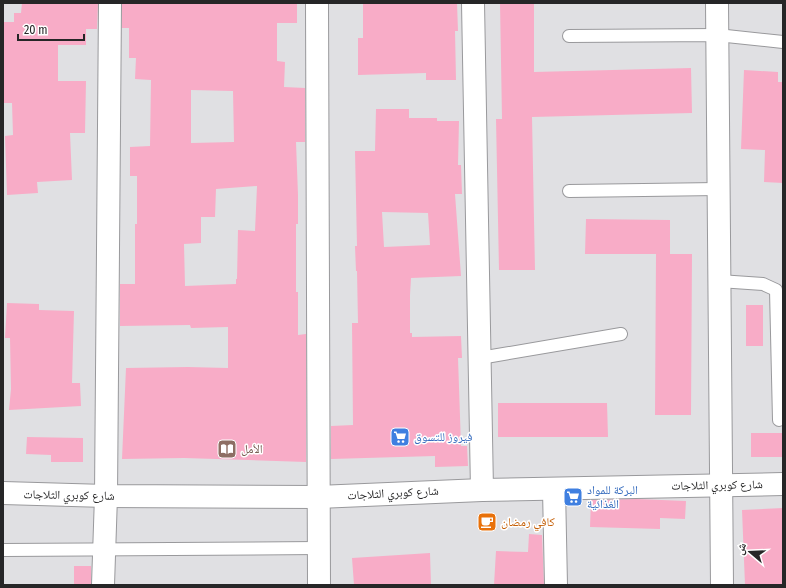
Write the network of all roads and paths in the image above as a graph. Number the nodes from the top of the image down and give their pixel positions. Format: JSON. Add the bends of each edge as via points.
{"nodes":[{"id":1,"x":110,"y":3,"type":"edge"},
{"id":2,"x":318,"y":3,"type":"edge"},
{"id":3,"x":473,"y":3,"type":"edge"},
{"id":4,"x":717,"y":3,"type":"edge"},
{"id":5,"x":717,"y":35,"type":"junction"},
{"id":6,"x":569,"y":36,"type":"dead end"},
{"id":7,"x":783,"y":42,"type":"edge"},
{"id":8,"x":718,"y":189,"type":"junction"},
{"id":9,"x":569,"y":192,"type":"dead end"},
{"id":10,"x":719,"y":281,"type":"junction"},
{"id":11,"x":622,"y":334,"type":"dead end"},
{"id":12,"x":480,"y":358,"type":"junction"},
{"id":13,"x":779,"y":420,"type":"dead end"},
{"id":14,"x":783,"y":484,"type":"edge"},
{"id":15,"x":722,"y":485,"type":"junction"},
{"id":16,"x":554,"y":489,"type":"junction"},
{"id":17,"x":482,"y":490,"type":"junction"},
{"id":18,"x":3,"y":493,"type":"edge"},
{"id":19,"x":106,"y":496,"type":"junction"},
{"id":20,"x":318,"y":497,"type":"junction"},
{"id":21,"x":319,"y":548,"type":"junction"},
{"id":22,"x":3,"y":550,"type":"edge"},
{"id":23,"x":104,"y":550,"type":"junction"},
{"id":24,"x":103,"y":585,"type":"edge"},
{"id":25,"x":319,"y":585,"type":"edge"},
{"id":26,"x":556,"y":585,"type":"edge"},
{"id":27,"x":722,"y":585,"type":"edge"}],
"edges":[{"from":1,"to":19,"type":"street"},
{"from":2,"to":20,"type":"street"},
{"from":3,"to":12,"type":"street"},
{"from":4,"to":5,"type":"street"},
{"from":5,"to":6,"type":"lane"},
{"from":5,"to":7,"type":"lane"},
{"from":5,"to":8,"type":"street"},
{"from":8,"to":9,"type":"lane"},
{"from":8,"to":10,"type":"street"},
{"from":10,"to":13,"type":"lane","via":[[763,284],[776,290]]},
{"from":10,"to":15,"type":"street"},
{"from":11,"to":12,"type":"lane"},
{"from":12,"to":17,"type":"street"},
{"from":14,"to":15,"type":"street","name":"شارع كوبري الثلاجات"},
{"from":15,"to":16,"type":"street","name":"شارع كوبري الثلاجات"},
{"from":15,"to":27,"type":"street"},
{"from":16,"to":17,"type":"street","name":"شارع كوبري الثلاجات"},
{"from":16,"to":26,"type":"street"},
{"from":17,"to":20,"type":"street","name":"شارع كوبري الثلاجات"},
{"from":18,"to":19,"type":"street","name":"شارع كوبري الثلاجات"},
{"from":19,"to":20,"type":"street","name":"شارع كوبري الثلاجات"},
{"from":19,"to":23,"type":"street"},
{"from":20,"to":21,"type":"street"},
{"from":21,"to":23,"type":"lane"},
{"from":21,"to":25,"type":"street"},
{"from":22,"to":23,"type":"lane"},
{"from":23,"to":24,"type":"street"}]}
